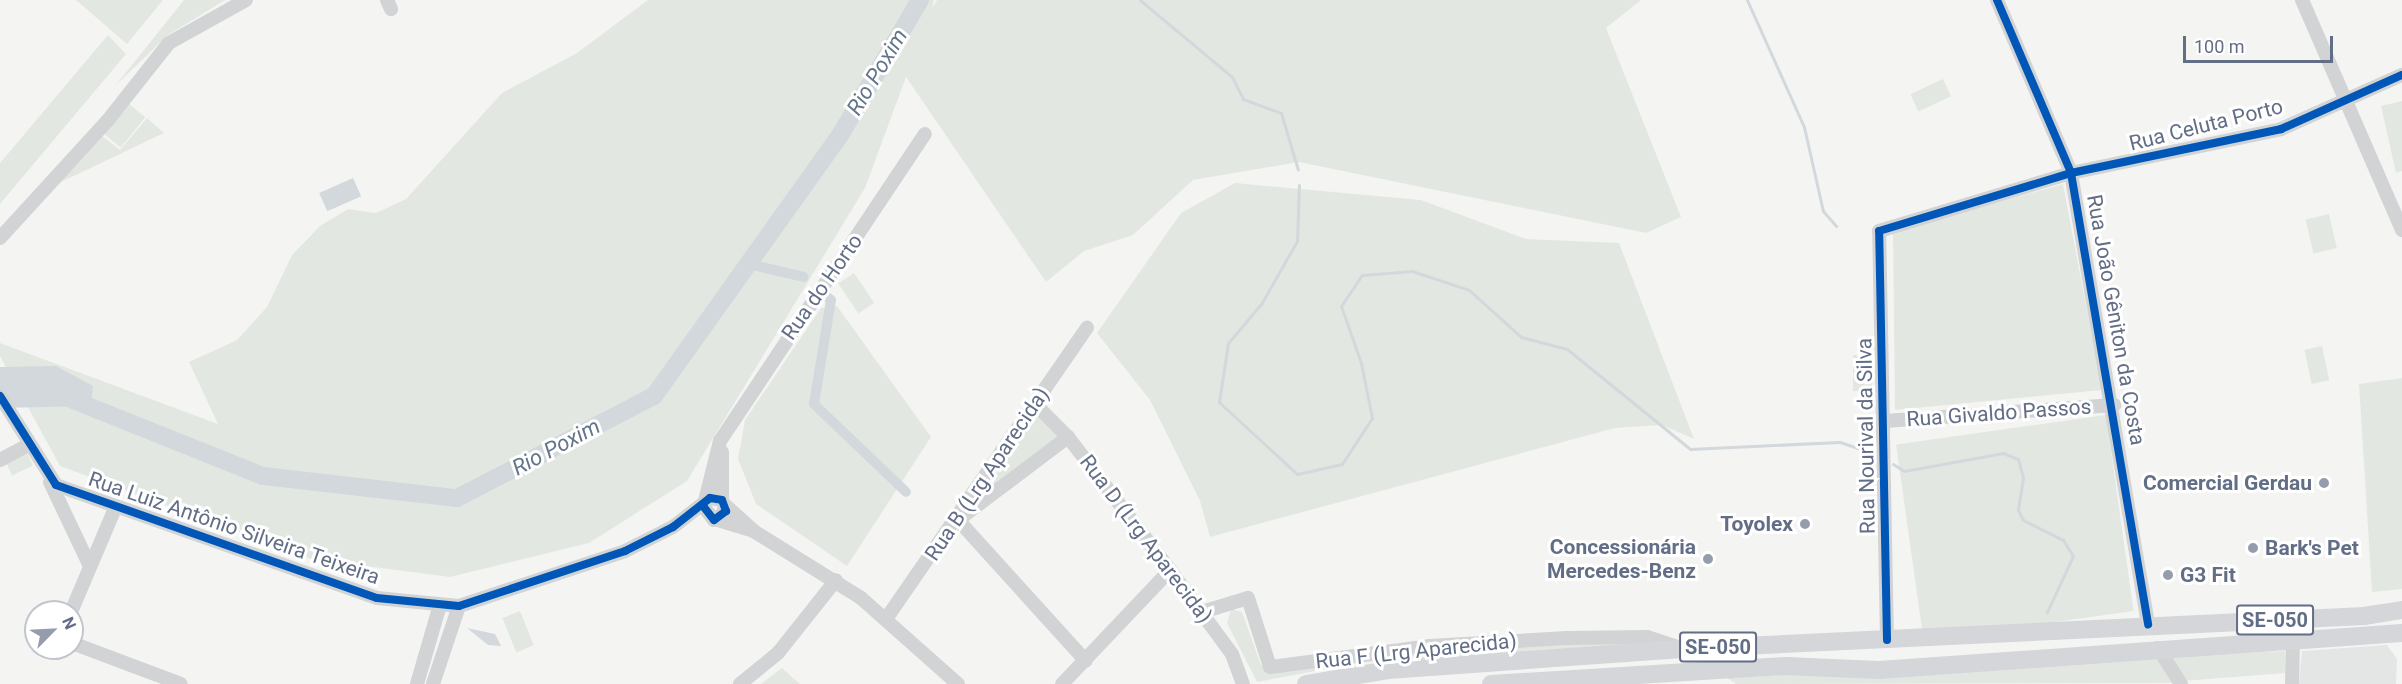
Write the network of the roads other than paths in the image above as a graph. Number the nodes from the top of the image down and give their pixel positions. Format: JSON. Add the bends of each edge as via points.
{"nodes":[{"id":1,"x":246,"y":0,"type":"edge"},
{"id":2,"x":1997,"y":0,"type":"edge"},
{"id":3,"x":2302,"y":0,"type":"edge"},
{"id":4,"x":2402,"y":75,"type":"edge"},
{"id":5,"x":2344,"y":98,"type":"junction"},
{"id":6,"x":925,"y":134,"type":"dead end"},
{"id":7,"x":2071,"y":173,"type":"junction"},
{"id":8,"x":2402,"y":230,"type":"edge"},
{"id":9,"x":1879,"y":231,"type":"joint"},
{"id":10,"x":0,"y":238,"type":"edge"},
{"id":11,"x":1087,"y":328,"type":"dead end"},
{"id":12,"x":0,"y":396,"type":"edge"},
{"id":13,"x":1035,"y":404,"type":"junction"},
{"id":14,"x":2114,"y":405,"type":"junction"},
{"id":15,"x":1884,"y":421,"type":"junction"},
{"id":16,"x":1068,"y":437,"type":"junction"},
{"id":17,"x":720,"y":441,"type":"junction"},
{"id":18,"x":26,"y":446,"type":"junction"},
{"id":19,"x":0,"y":454,"type":"edge"},
{"id":20,"x":0,"y":460,"type":"edge"},
{"id":21,"x":50,"y":482,"type":"junction"},
{"id":22,"x":723,"y":502,"type":"junction"},
{"id":23,"x":704,"y":504,"type":"junction"},
{"id":24,"x":116,"y":506,"type":"junction"},
{"id":25,"x":714,"y":519,"type":"junction"},
{"id":26,"x":958,"y":520,"type":"junction"},
{"id":27,"x":673,"y":527,"type":"junction"},
{"id":28,"x":755,"y":532,"type":"junction"},
{"id":29,"x":89,"y":564,"type":"junction"},
{"id":30,"x":1170,"y":570,"type":"junction"},
{"id":31,"x":836,"y":580,"type":"junction"},
{"id":32,"x":76,"y":600,"type":"edge"},
{"id":33,"x":440,"y":605,"type":"junction"},
{"id":34,"x":459,"y":606,"type":"junction"},
{"id":35,"x":2402,"y":610,"type":"edge"},
{"id":36,"x":1202,"y":612,"type":"junction"},
{"id":37,"x":886,"y":619,"type":"junction"},
{"id":38,"x":2142,"y":625,"type":"junction"},
{"id":39,"x":2402,"y":633,"type":"edge"},
{"id":40,"x":1887,"y":640,"type":"junction"},
{"id":41,"x":2293,"y":640,"type":"junction"},
{"id":42,"x":84,"y":648,"type":"edge"},
{"id":43,"x":1682,"y":648,"type":"junction"},
{"id":44,"x":2162,"y":648,"type":"junction"},
{"id":45,"x":1086,"y":661,"type":"junction"},
{"id":46,"x":1650,"y":679,"type":"edge"},
{"id":47,"x":181,"y":684,"type":"edge"},
{"id":48,"x":417,"y":684,"type":"edge"},
{"id":49,"x":432,"y":684,"type":"edge"},
{"id":50,"x":740,"y":684,"type":"edge"},
{"id":51,"x":958,"y":684,"type":"edge"},
{"id":52,"x":1062,"y":684,"type":"edge"},
{"id":53,"x":1243,"y":684,"type":"edge"},
{"id":54,"x":1306,"y":684,"type":"edge"},
{"id":55,"x":1504,"y":684,"type":"edge"},
{"id":56,"x":2181,"y":684,"type":"edge"},
{"id":57,"x":2292,"y":684,"type":"edge"}],
"edges":[{"from":1,"to":10,"type":"street","via":[[169,43],[108,120]]},
{"from":2,"to":7,"type":"street","name":"Rua João Gêniton da Costa"},
{"from":3,"to":5,"type":"street"},
{"from":4,"to":5,"type":"street","name":"Rua Celuta Porto"},
{"from":5,"to":7,"type":"street","name":"Rua Celuta Porto","via":[[2275,131]]},
{"from":5,"to":8,"type":"street"},
{"from":6,"to":17,"type":"street","name":"Rua do Horto"},
{"from":7,"to":9,"type":"street","name":"Rua Celuta Porto"},
{"from":7,"to":14,"type":"street","name":"Rua João Gêniton da Costa"},
{"from":9,"to":15,"type":"street","name":"Rua Nourival da Silva"},
{"from":11,"to":13,"type":"street","name":"Rua B (Lrg Aparecida)"},
{"from":12,"to":18,"type":"street"},
{"from":13,"to":16,"type":"street","name":"Rua D (Lrg Aparecida)"},
{"from":13,"to":26,"type":"street","name":"Rua B (Lrg Aparecida)"},
{"from":14,"to":15,"type":"street","name":"Rua Givaldo Passos"},
{"from":14,"to":38,"type":"street","name":"Rua João Gêniton da Costa"},
{"from":15,"to":40,"type":"street","name":"Rua Nourival da Silva"},
{"from":16,"to":26,"type":"street"},
{"from":16,"to":30,"type":"street","name":"Rua D (Lrg Aparecida)"},
{"from":17,"to":22,"type":"street"},
{"from":17,"to":23,"type":"street","name":"Rua do Horto"},
{"from":18,"to":19,"type":"street"},
{"from":18,"to":20,"type":"street"},
{"from":18,"to":21,"type":"street"},
{"from":21,"to":24,"type":"street","name":"Rua Luiz Antônio Silveira Teixeira"},
{"from":21,"to":29,"type":"street"},
{"from":22,"to":23,"type":"street"},
{"from":22,"to":25,"type":"street"},
{"from":22,"to":28,"type":"street"},
{"from":23,"to":25,"type":"street"},
{"from":23,"to":27,"type":"street"},
{"from":24,"to":29,"type":"street"},
{"from":24,"to":33,"type":"street","name":"Rua Luiz Antônio Silveira Teixeira","via":[[341,588]]},
{"from":25,"to":27,"type":"street"},
{"from":25,"to":28,"type":"street"},
{"from":26,"to":37,"type":"street","name":"Rua B (Lrg Aparecida)"},
{"from":26,"to":45,"type":"street"},
{"from":27,"to":34,"type":"street","name":"Rua Luiz Antônio Silveira Teixeira","via":[[594,564]]},
{"from":28,"to":31,"type":"street"},
{"from":29,"to":32,"type":"street"},
{"from":30,"to":36,"type":"street","name":"Rua D (Lrg Aparecida)"},
{"from":30,"to":45,"type":"street"},
{"from":31,"to":37,"type":"street"},
{"from":31,"to":50,"type":"street","via":[[778,653]]},
{"from":33,"to":34,"type":"street","name":"Rua Luiz Antônio Silveira Teixeira"},
{"from":33,"to":48,"type":"street"},
{"from":34,"to":49,"type":"street"},
{"from":35,"to":38,"type":"main road","number":"SE-050","via":[[2364,616]]},
{"from":36,"to":43,"type":"street","name":"Rua F (Lrg Aparecida)","via":[[1248,598],[1271,667],[1430,646],[1567,638],[1647,637]]},
{"from":36,"to":53,"type":"street","name":"Rua D (Lrg Aparecida)","via":[[1232,654]]},
{"from":37,"to":51,"type":"street"},
{"from":38,"to":40,"type":"main road","number":"SE-050"},
{"from":38,"to":44,"type":"main road"},
{"from":39,"to":41,"type":"main road","number":"SE-050"},
{"from":40,"to":43,"type":"main road","number":"SE-050"},
{"from":41,"to":44,"type":"main road","number":"SE-050"},
{"from":41,"to":57,"type":"street"},
{"from":42,"to":47,"type":"street"},
{"from":43,"to":54,"type":"main road","number":"SE-050","via":[[1388,670]]},
{"from":44,"to":46,"type":"main road","number":"SE-050","via":[[1879,670],[1786,666]]},
{"from":44,"to":56,"type":"street"},
{"from":45,"to":52,"type":"street"},
{"from":46,"to":55,"type":"main road","number":"SE-050"}]}
